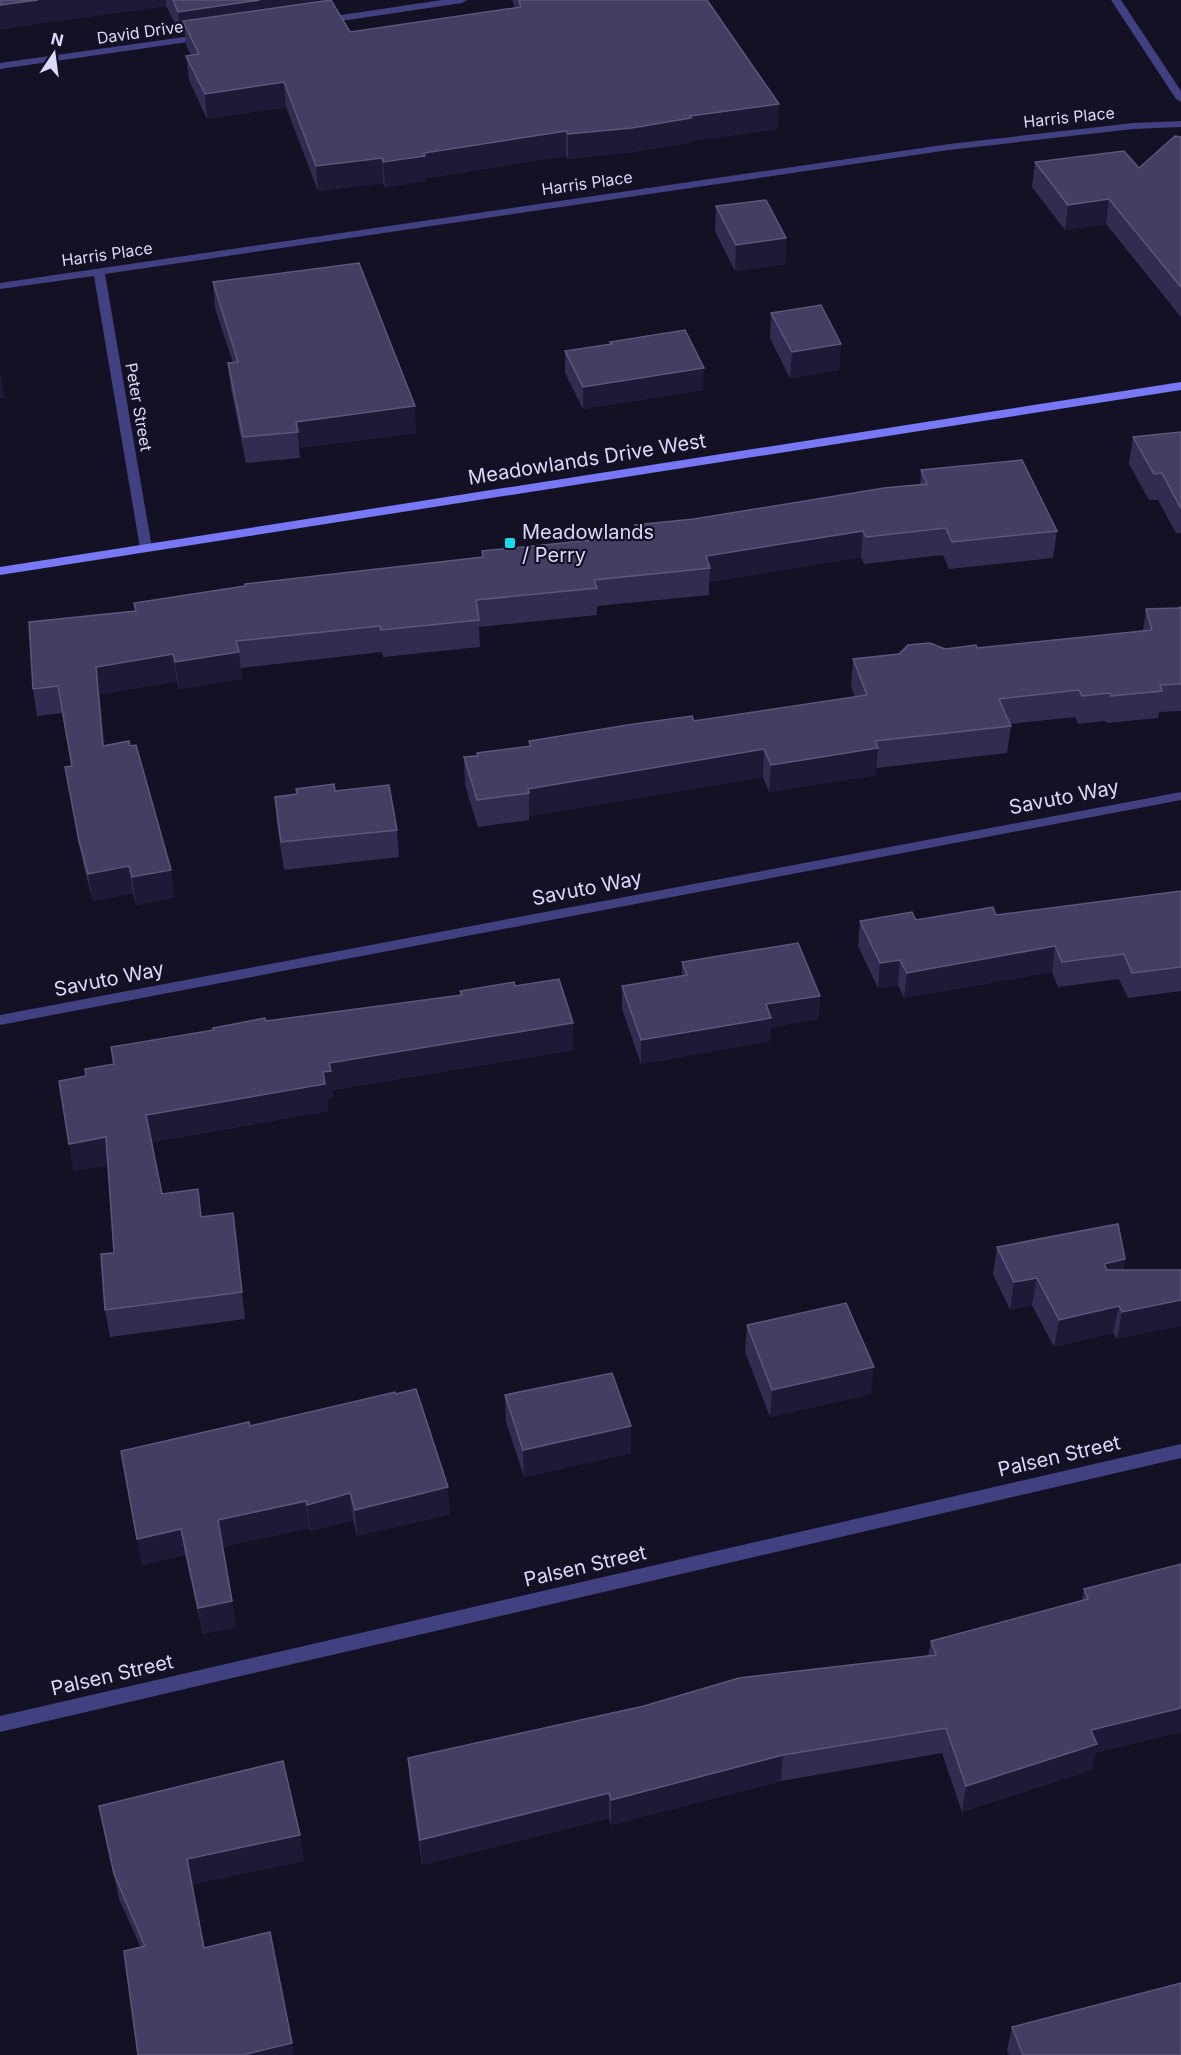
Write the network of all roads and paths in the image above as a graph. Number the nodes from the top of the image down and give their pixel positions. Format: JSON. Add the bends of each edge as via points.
{"nodes":[{"id":1,"x":462,"y":0,"type":"edge"},
{"id":2,"x":1116,"y":0,"type":"edge"},
{"id":3,"x":309,"y":22,"type":"edge"},
{"id":4,"x":215,"y":36,"type":"edge"},
{"id":5,"x":0,"y":66,"type":"edge"},
{"id":6,"x":1181,"y":99,"type":"edge"},
{"id":7,"x":1181,"y":124,"type":"edge"},
{"id":8,"x":99,"y":272,"type":"junction"},
{"id":9,"x":0,"y":286,"type":"edge"},
{"id":10,"x":1181,"y":386,"type":"edge"},
{"id":11,"x":146,"y":548,"type":"junction"},
{"id":12,"x":0,"y":571,"type":"edge"},
{"id":13,"x":1181,"y":796,"type":"edge"},
{"id":14,"x":0,"y":1020,"type":"edge"},
{"id":15,"x":1181,"y":1451,"type":"edge"},
{"id":16,"x":0,"y":1724,"type":"edge"}],
"edges":[{"from":1,"to":3,"type":"street"},
{"from":2,"to":6,"type":"street"},
{"from":4,"to":5,"type":"street","name":"David Drive"},
{"from":7,"to":8,"type":"street","name":"Harris Place","via":[[949,147]]},
{"from":8,"to":9,"type":"street","name":"Harris Place"},
{"from":8,"to":11,"type":"street","name":"Peter Street"},
{"from":10,"to":11,"type":"main road","name":"Meadowlands Drive West"},
{"from":11,"to":12,"type":"main road","name":"Meadowlands Drive West"},
{"from":13,"to":14,"type":"street","name":"Savuto Way"},
{"from":15,"to":16,"type":"street","name":"Palsen Street"}]}
